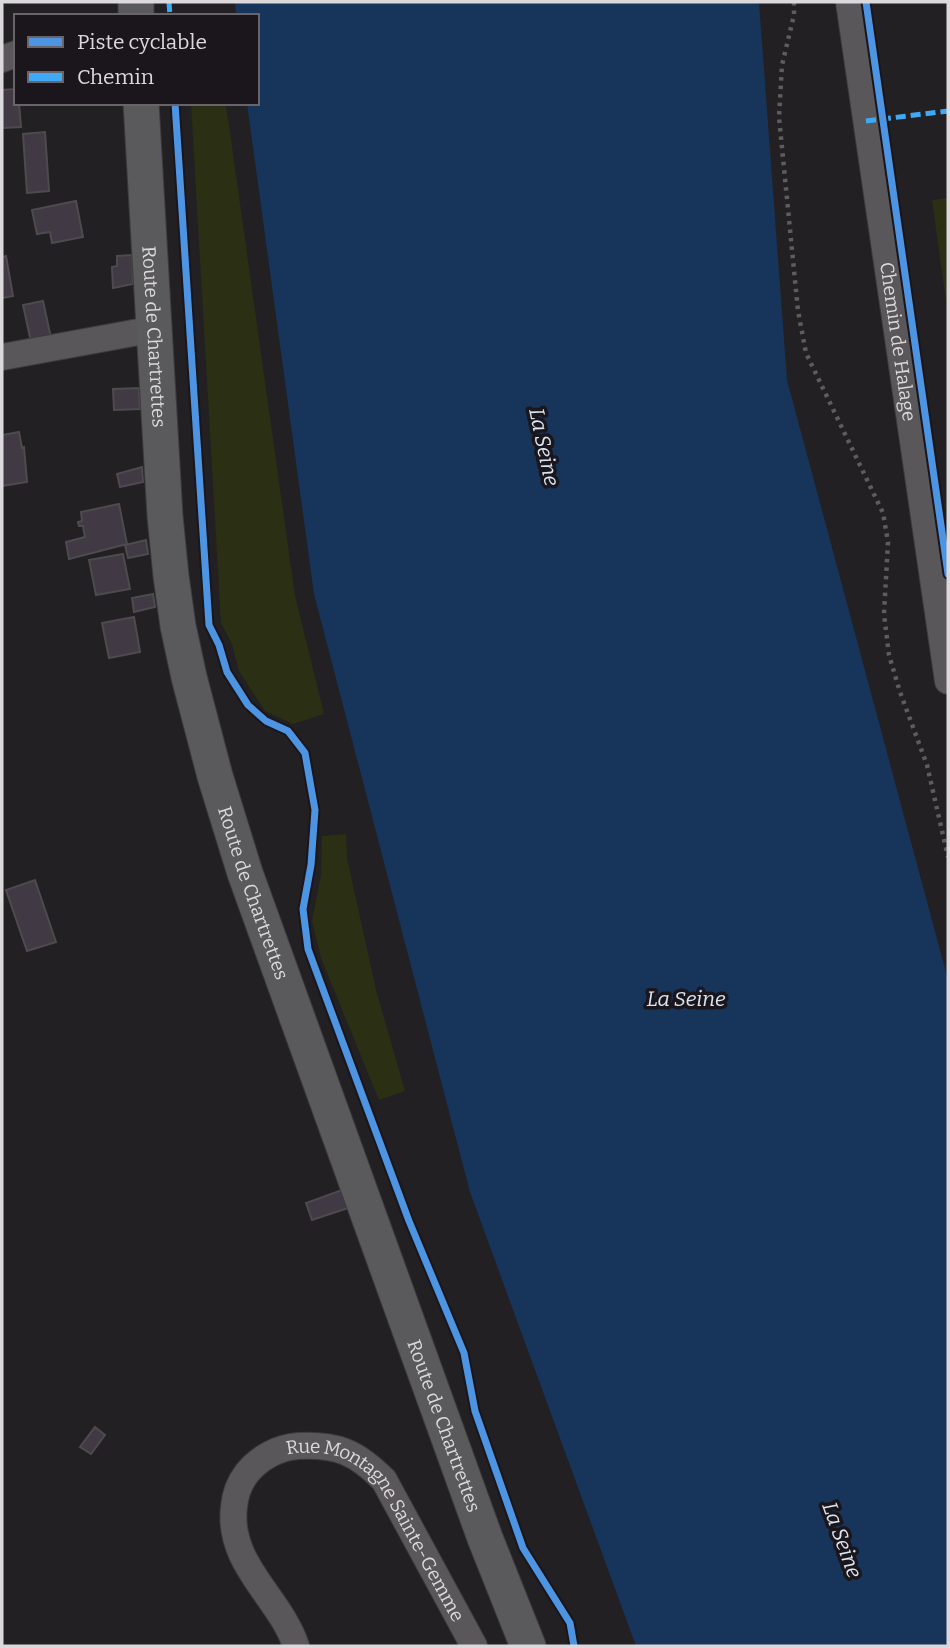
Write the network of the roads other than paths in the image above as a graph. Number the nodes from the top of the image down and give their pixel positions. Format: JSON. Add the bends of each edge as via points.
{"nodes":[{"id":1,"x":849,"y":2,"type":"edge"},
{"id":2,"x":141,"y":105,"type":"edge"},
{"id":3,"x":155,"y":329,"type":"junction"},
{"id":4,"x":2,"y":357,"type":"edge"},
{"id":5,"x":948,"y":681,"type":"edge"},
{"id":6,"x":296,"y":1646,"type":"edge"},
{"id":7,"x":474,"y":1646,"type":"edge"},
{"id":8,"x":528,"y":1646,"type":"edge"}],
"edges":[{"from":1,"to":5,"type":"street","name":"Chemin de Halage"},
{"from":2,"to":3,"type":"main road","name":"Route de Chartrettes"},
{"from":3,"to":4,"type":"street"},
{"from":3,"to":8,"type":"main road","name":"Route de Chartrettes","via":[[171,576],[178,626],[215,776],[268,938],[475,1512]]},
{"from":6,"to":7,"type":"street","name":"Rue Montagne Sainte-Gemme","via":[[247,1567],[233,1520],[243,1478],[255,1464],[271,1453],[309,1445],[356,1456],[384,1480]]}]}
